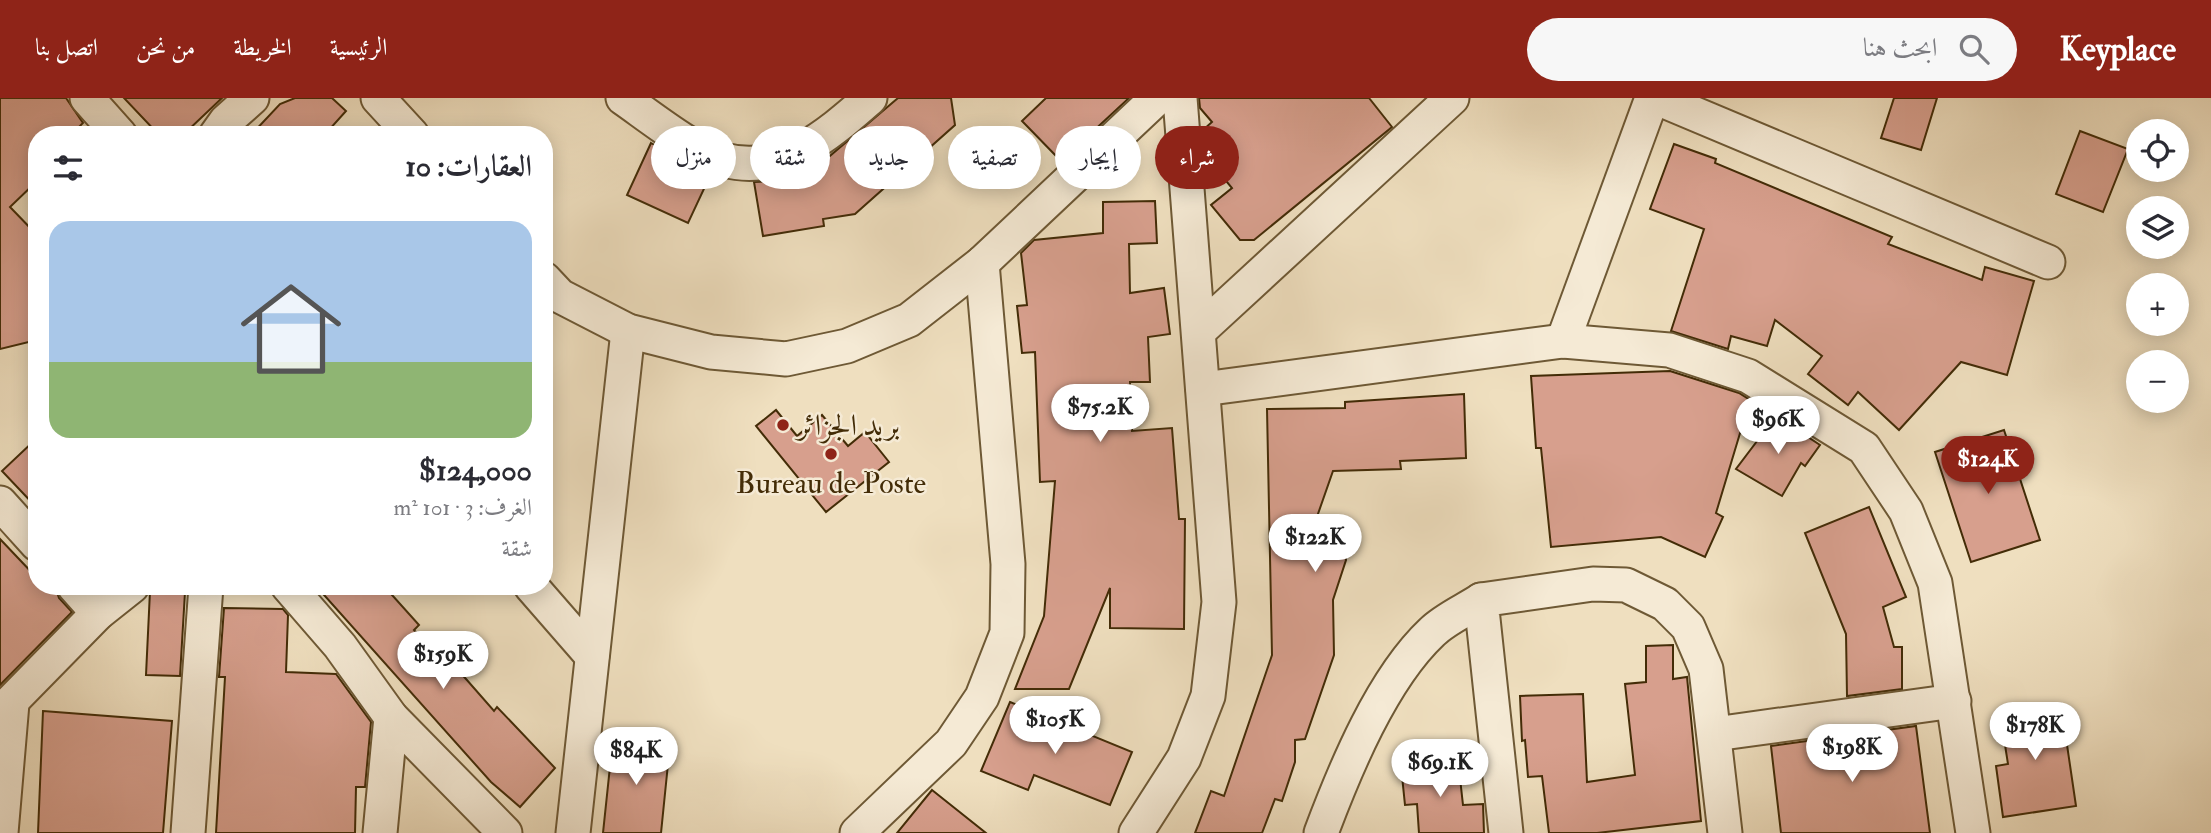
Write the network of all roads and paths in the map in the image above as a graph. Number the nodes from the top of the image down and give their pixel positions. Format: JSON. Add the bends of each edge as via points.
{"nodes":[{"id":1,"x":87,"y":98,"type":"edge"},
{"id":2,"x":253,"y":98,"type":"edge"},
{"id":3,"x":378,"y":98,"type":"edge"},
{"id":4,"x":623,"y":98,"type":"edge"},
{"id":5,"x":870,"y":98,"type":"edge"},
{"id":6,"x":1157,"y":98,"type":"edge"},
{"id":7,"x":1181,"y":98,"type":"edge"},
{"id":8,"x":1452,"y":98,"type":"edge"},
{"id":9,"x":1655,"y":98,"type":"edge"},
{"id":10,"x":112,"y":126,"type":"edge"},
{"id":11,"x":222,"y":126,"type":"edge"},
{"id":12,"x":404,"y":126,"type":"edge"},
{"id":13,"x":2048,"y":262,"type":"dead end"},
{"id":14,"x":982,"y":263,"type":"junction"},
{"id":15,"x":553,"y":289,"type":"edge"},
{"id":16,"x":628,"y":331,"type":"junction"},
{"id":17,"x":1199,"y":331,"type":"junction"},
{"id":18,"x":1563,"y":341,"type":"junction"},
{"id":19,"x":1203,"y":389,"type":"junction"},
{"id":20,"x":0,"y":503,"type":"edge"},
{"id":21,"x":28,"y":534,"type":"edge"},
{"id":22,"x":82,"y":595,"type":"edge"},
{"id":23,"x":121,"y":595,"type":"edge"},
{"id":24,"x":205,"y":595,"type":"edge"},
{"id":25,"x":296,"y":595,"type":"edge"},
{"id":26,"x":539,"y":595,"type":"edge"},
{"id":27,"x":1482,"y":600,"type":"junction"},
{"id":28,"x":98,"y":613,"type":"junction"},
{"id":29,"x":592,"y":656,"type":"junction"},
{"id":30,"x":1954,"y":701,"type":"junction"},
{"id":31,"x":6,"y":708,"type":"edge"},
{"id":32,"x":391,"y":717,"type":"junction"},
{"id":33,"x":1715,"y":734,"type":"junction"},
{"id":34,"x":1,"y":833,"type":"edge"},
{"id":35,"x":188,"y":833,"type":"edge"},
{"id":36,"x":380,"y":833,"type":"edge"},
{"id":37,"x":505,"y":833,"type":"edge"},
{"id":38,"x":573,"y":833,"type":"edge"},
{"id":39,"x":857,"y":833,"type":"edge"},
{"id":40,"x":1136,"y":833,"type":"edge"},
{"id":41,"x":1321,"y":833,"type":"edge"},
{"id":42,"x":1506,"y":833,"type":"edge"},
{"id":43,"x":1725,"y":833,"type":"edge"},
{"id":44,"x":1973,"y":833,"type":"edge"}],
"edges":[{"from":1,"to":10,"type":"street"},
{"from":2,"to":11,"type":"street"},
{"from":3,"to":12,"type":"street"},
{"from":4,"to":5,"type":"street","via":[[723,160],[759,162],[797,154],[829,134]]},
{"from":6,"to":14,"type":"street"},
{"from":7,"to":17,"type":"street"},
{"from":8,"to":17,"type":"street"},
{"from":9,"to":13,"type":"street"},
{"from":9,"to":18,"type":"street"},
{"from":14,"to":16,"type":"street","via":[[909,320],[847,346],[786,359],[711,352]]},
{"from":14,"to":39,"type":"street","via":[[1008,565],[1007,634],[982,697],[951,743]]},
{"from":15,"to":16,"type":"street"},
{"from":16,"to":29,"type":"street"},
{"from":17,"to":19,"type":"street"},
{"from":18,"to":19,"type":"street"},
{"from":18,"to":30,"type":"street","via":[[1669,350],[1748,376],[1864,448],[1906,511],[1935,583]]},
{"from":19,"to":40,"type":"street","via":[[1219,601],[1208,696],[1184,758]]},
{"from":20,"to":21,"type":"street"},
{"from":22,"to":28,"type":"street"},
{"from":23,"to":28,"type":"street"},
{"from":24,"to":35,"type":"street"},
{"from":25,"to":32,"type":"street"},
{"from":26,"to":29,"type":"street"},
{"from":27,"to":33,"type":"street","via":[[1593,584],[1626,585],[1665,604],[1688,627],[1706,669]]},
{"from":27,"to":41,"type":"street","via":[[1433,631],[1394,677]]},
{"from":27,"to":42,"type":"street"},
{"from":28,"to":31,"type":"street"},
{"from":29,"to":38,"type":"street"},
{"from":30,"to":33,"type":"street"},
{"from":30,"to":44,"type":"street"},
{"from":31,"to":34,"type":"street"},
{"from":32,"to":36,"type":"street"},
{"from":32,"to":37,"type":"street"},
{"from":33,"to":43,"type":"street"}]}
